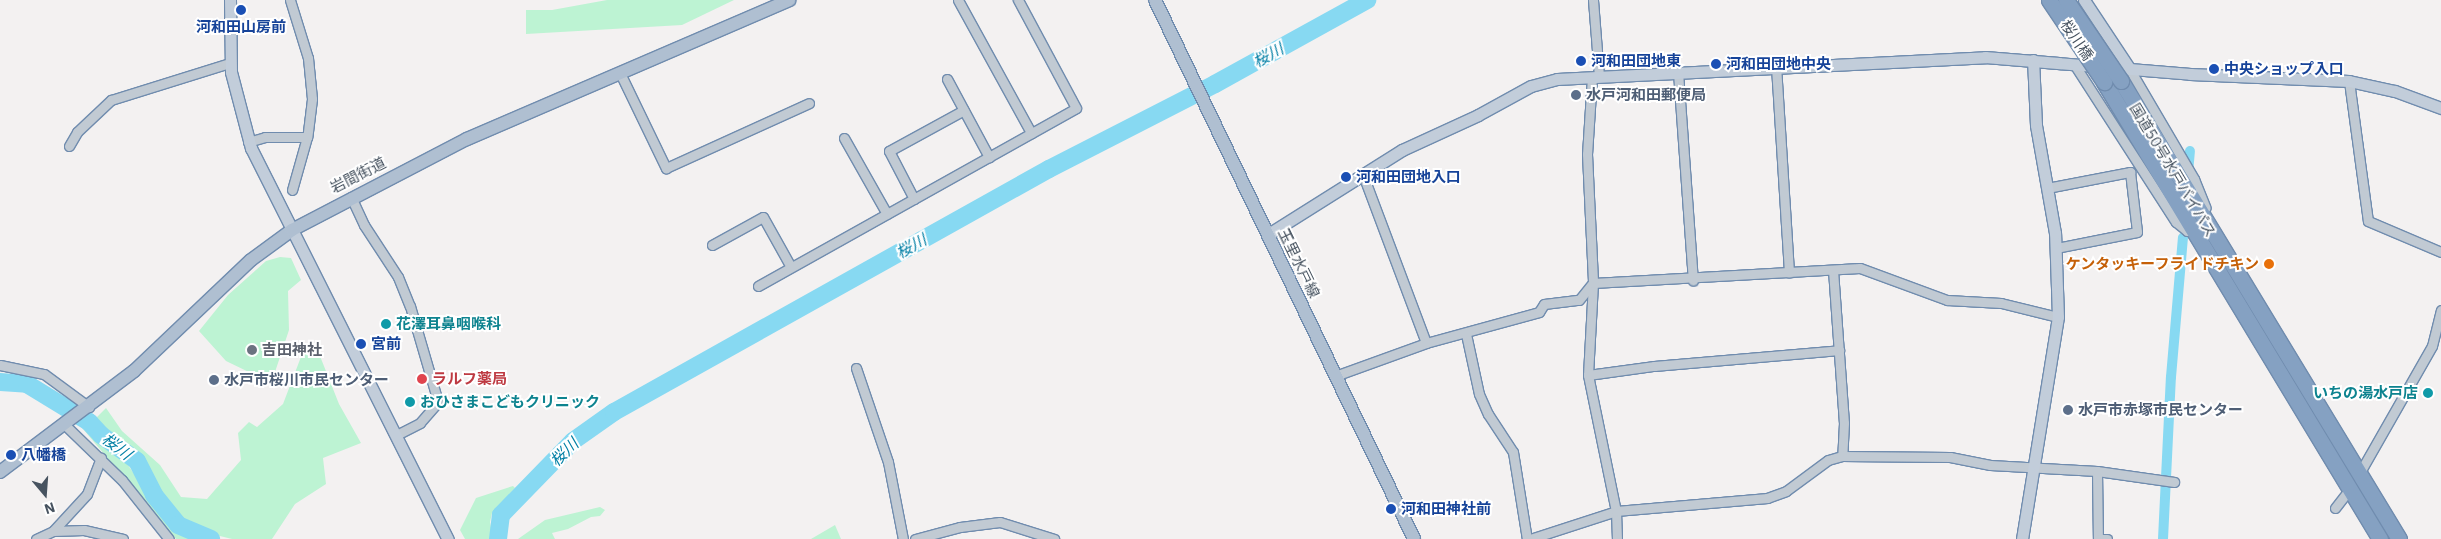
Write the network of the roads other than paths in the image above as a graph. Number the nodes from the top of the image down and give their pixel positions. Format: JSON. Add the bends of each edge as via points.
{"nodes":[{"id":1,"x":230,"y":0,"type":"edge"},
{"id":2,"x":290,"y":0,"type":"edge"},
{"id":3,"x":789,"y":0,"type":"edge"},
{"id":4,"x":958,"y":0,"type":"edge"},
{"id":5,"x":1018,"y":0,"type":"edge"},
{"id":6,"x":1156,"y":0,"type":"edge"},
{"id":7,"x":1592,"y":0,"type":"edge"},
{"id":8,"x":2049,"y":0,"type":"edge"},
{"id":9,"x":2066,"y":0,"type":"edge"},
{"id":10,"x":2084,"y":0,"type":"edge"},
{"id":11,"x":2033,"y":60,"type":"junction"},
{"id":12,"x":230,"y":63,"type":"junction"},
{"id":13,"x":2074,"y":64,"type":"junction"},
{"id":14,"x":1776,"y":66,"type":"junction"},
{"id":15,"x":1678,"y":72,"type":"junction"},
{"id":16,"x":620,"y":73,"type":"junction"},
{"id":17,"x":2125,"y":75,"type":"junction"},
{"id":18,"x":1596,"y":76,"type":"junction"},
{"id":19,"x":948,"y":79,"type":"dead end"},
{"id":20,"x":2104,"y":82,"type":"joint"},
{"id":21,"x":2349,"y":82,"type":"junction"},
{"id":22,"x":808,"y":103,"type":"dead end"},
{"id":23,"x":2441,"y":108,"type":"edge"},
{"id":24,"x":964,"y":110,"type":"junction"},
{"id":25,"x":1031,"y":133,"type":"junction"},
{"id":26,"x":307,"y":137,"type":"junction"},
{"id":27,"x":844,"y":138,"type":"dead end"},
{"id":28,"x":248,"y":142,"type":"junction"},
{"id":29,"x":70,"y":146,"type":"dead end"},
{"id":30,"x":989,"y":157,"type":"junction"},
{"id":31,"x":1363,"y":174,"type":"junction"},
{"id":32,"x":2046,"y":188,"type":"junction"},
{"id":33,"x":292,"y":190,"type":"dead end"},
{"id":34,"x":351,"y":197,"type":"junction"},
{"id":35,"x":914,"y":198,"type":"junction"},
{"id":36,"x":887,"y":214,"type":"junction"},
{"id":37,"x":2201,"y":229,"type":"junction"},
{"id":38,"x":292,"y":230,"type":"junction"},
{"id":39,"x":1267,"y":235,"type":"junction"},
{"id":40,"x":712,"y":245,"type":"dead end"},
{"id":41,"x":2056,"y":248,"type":"junction"},
{"id":42,"x":2441,"y":252,"type":"edge"},
{"id":43,"x":792,"y":267,"type":"junction"},
{"id":44,"x":1834,"y":270,"type":"junction"},
{"id":45,"x":1789,"y":273,"type":"junction"},
{"id":46,"x":1692,"y":280,"type":"junction"},
{"id":47,"x":1592,"y":282,"type":"junction"},
{"id":48,"x":758,"y":286,"type":"dead end"},
{"id":49,"x":2441,"y":310,"type":"edge"},
{"id":50,"x":2058,"y":317,"type":"junction"},
{"id":51,"x":1466,"y":334,"type":"junction"},
{"id":52,"x":1426,"y":343,"type":"junction"},
{"id":53,"x":1839,"y":350,"type":"junction"},
{"id":54,"x":0,"y":365,"type":"edge"},
{"id":55,"x":856,"y":368,"type":"dead end"},
{"id":56,"x":1588,"y":375,"type":"junction"},
{"id":57,"x":1335,"y":376,"type":"junction"},
{"id":58,"x":87,"y":409,"type":"junction"},
{"id":59,"x":68,"y":424,"type":"junction"},
{"id":60,"x":396,"y":435,"type":"junction"},
{"id":61,"x":1842,"y":456,"type":"junction"},
{"id":62,"x":101,"y":458,"type":"junction"},
{"id":63,"x":2034,"y":468,"type":"junction"},
{"id":64,"x":2097,"y":471,"type":"junction"},
{"id":65,"x":0,"y":472,"type":"edge"},
{"id":66,"x":2359,"y":474,"type":"junction"},
{"id":67,"x":2174,"y":482,"type":"dead end"},
{"id":68,"x":2350,"y":489,"type":"junction"},
{"id":69,"x":2335,"y":508,"type":"dead end"},
{"id":70,"x":1616,"y":511,"type":"junction"},
{"id":71,"x":54,"y":531,"type":"junction"},
{"id":72,"x":1549,"y":536,"type":"edge"},
{"id":73,"x":36,"y":539,"type":"edge"},
{"id":74,"x":123,"y":539,"type":"edge"},
{"id":75,"x":169,"y":539,"type":"edge"},
{"id":76,"x":448,"y":539,"type":"edge"},
{"id":77,"x":903,"y":539,"type":"edge"},
{"id":78,"x":915,"y":539,"type":"edge"},
{"id":79,"x":1054,"y":539,"type":"edge"},
{"id":80,"x":1414,"y":539,"type":"edge"},
{"id":81,"x":1529,"y":539,"type":"edge"},
{"id":82,"x":1617,"y":539,"type":"edge"},
{"id":83,"x":2022,"y":539,"type":"edge"},
{"id":84,"x":2107,"y":539,"type":"edge"},
{"id":85,"x":2380,"y":539,"type":"edge"},
{"id":86,"x":2399,"y":539,"type":"edge"}],
"edges":[{"from":1,"to":12,"type":"street"},
{"from":2,"to":26,"type":"street","via":[[302,33],[311,82],[312,112]]},
{"from":3,"to":16,"type":"main road","name":"岩間街道"},
{"from":4,"to":25,"type":"street"},
{"from":5,"to":25,"type":"street","via":[[1076,108]]},
{"from":6,"to":39,"type":"main road","name":"玉里水戸線"},
{"from":7,"to":18,"type":"street"},
{"from":8,"to":20,"type":"highway","name":"桜川橋","bridge":true},
{"from":9,"to":17,"type":"highway","name":"桜川橋","bridge":true},
{"from":10,"to":17,"type":"street"},
{"from":11,"to":13,"type":"street"},
{"from":11,"to":14,"type":"street","via":[[1958,57]]},
{"from":11,"to":32,"type":"street","via":[[2034,106]]},
{"from":12,"to":28,"type":"street"},
{"from":12,"to":29,"type":"street","via":[[111,100],[77,132]]},
{"from":13,"to":17,"type":"street"},
{"from":13,"to":37,"type":"street","via":[[2176,222],[2187,232]]},
{"from":14,"to":15,"type":"street"},
{"from":14,"to":45,"type":"street"},
{"from":15,"to":18,"type":"street"},
{"from":15,"to":46,"type":"street"},
{"from":16,"to":22,"type":"street","via":[[666,168]]},
{"from":16,"to":34,"type":"main road","name":"岩間街道","via":[[500,124]]},
{"from":17,"to":21,"type":"street"},
{"from":17,"to":37,"type":"highway","name":"国道50号水戸バイパス"},
{"from":18,"to":31,"type":"street","via":[[1557,79],[1531,86],[1402,150]]},
{"from":18,"to":47,"type":"street","via":[[1587,154]]},
{"from":19,"to":24,"type":"street"},
{"from":20,"to":37,"type":"highway","name":"国道50号水戸バイパス"},
{"from":21,"to":23,"type":"street","via":[[2395,91]]},
{"from":21,"to":42,"type":"street","via":[[2368,221]]},
{"from":24,"to":30,"type":"street"},
{"from":24,"to":35,"type":"street","via":[[889,151]]},
{"from":25,"to":30,"type":"street"},
{"from":26,"to":28,"type":"street","via":[[265,138]]},
{"from":26,"to":33,"type":"street"},
{"from":27,"to":36,"type":"street"},
{"from":28,"to":38,"type":"street"},
{"from":30,"to":35,"type":"street"},
{"from":31,"to":39,"type":"street"},
{"from":31,"to":52,"type":"street"},
{"from":32,"to":41,"type":"street"},
{"from":32,"to":41,"type":"street","via":[[2130,172],[2137,232]]},
{"from":34,"to":38,"type":"main road","name":"岩間街道"},
{"from":34,"to":60,"type":"street","via":[[410,306],[438,402],[420,423]]},
{"from":35,"to":36,"type":"street"},
{"from":36,"to":43,"type":"street"},
{"from":37,"to":66,"type":"highway","name":"国道50号水戸バイパス"},
{"from":37,"to":68,"type":"highway","name":"国道50号水戸バイパス"},
{"from":38,"to":58,"type":"main road","name":"岩間街道","via":[[251,260],[134,371]]},
{"from":38,"to":60,"type":"street"},
{"from":39,"to":57,"type":"main road","name":"玉里水戸線"},
{"from":40,"to":43,"type":"street","via":[[763,217]]},
{"from":41,"to":50,"type":"street"},
{"from":43,"to":48,"type":"street"},
{"from":44,"to":45,"type":"street"},
{"from":44,"to":50,"type":"street","via":[[1860,268],[1946,300],[2001,303]]},
{"from":44,"to":53,"type":"street"},
{"from":45,"to":46,"type":"street"},
{"from":46,"to":47,"type":"street"},
{"from":47,"to":51,"type":"street","via":[[1579,300],[1544,304],[1539,312]]},
{"from":47,"to":56,"type":"street"},
{"from":49,"to":66,"type":"street","via":[[2432,346]]},
{"from":50,"to":63,"type":"street"},
{"from":51,"to":52,"type":"street"},
{"from":51,"to":81,"type":"street","via":[[1479,394],[1513,452]]},
{"from":52,"to":57,"type":"street"},
{"from":53,"to":56,"type":"street"},
{"from":53,"to":61,"type":"street","via":[[1844,423]]},
{"from":54,"to":58,"type":"street","via":[[44,374]]},
{"from":55,"to":77,"type":"street","via":[[888,462]]},
{"from":56,"to":70,"type":"street"},
{"from":57,"to":80,"type":"main road","name":"玉里水戸線"},
{"from":58,"to":59,"type":"main road","name":"岩間街道"},
{"from":59,"to":62,"type":"street"},
{"from":59,"to":65,"type":"main road","name":"岩間街道"},
{"from":60,"to":76,"type":"street"},
{"from":61,"to":63,"type":"street","via":[[1950,457]]},
{"from":61,"to":70,"type":"street","via":[[1828,460],[1786,491],[1767,498]]},
{"from":62,"to":71,"type":"street","via":[[87,494]]},
{"from":62,"to":75,"type":"street"},
{"from":63,"to":64,"type":"street"},
{"from":63,"to":83,"type":"street"},
{"from":64,"to":67,"type":"street"},
{"from":64,"to":84,"type":"street","via":[[2098,539]]},
{"from":66,"to":86,"type":"highway","name":"国道50号水戸バイパス"},
{"from":68,"to":69,"type":"street"},
{"from":68,"to":85,"type":"highway","name":"国道50号水戸バイパス"},
{"from":70,"to":72,"type":"street"},
{"from":70,"to":82,"type":"street"},
{"from":71,"to":73,"type":"street"},
{"from":71,"to":74,"type":"street","via":[[84,530]]},
{"from":72,"to":81,"type":"street"},
{"from":78,"to":79,"type":"street","via":[[960,527],[1000,522]]}]}
